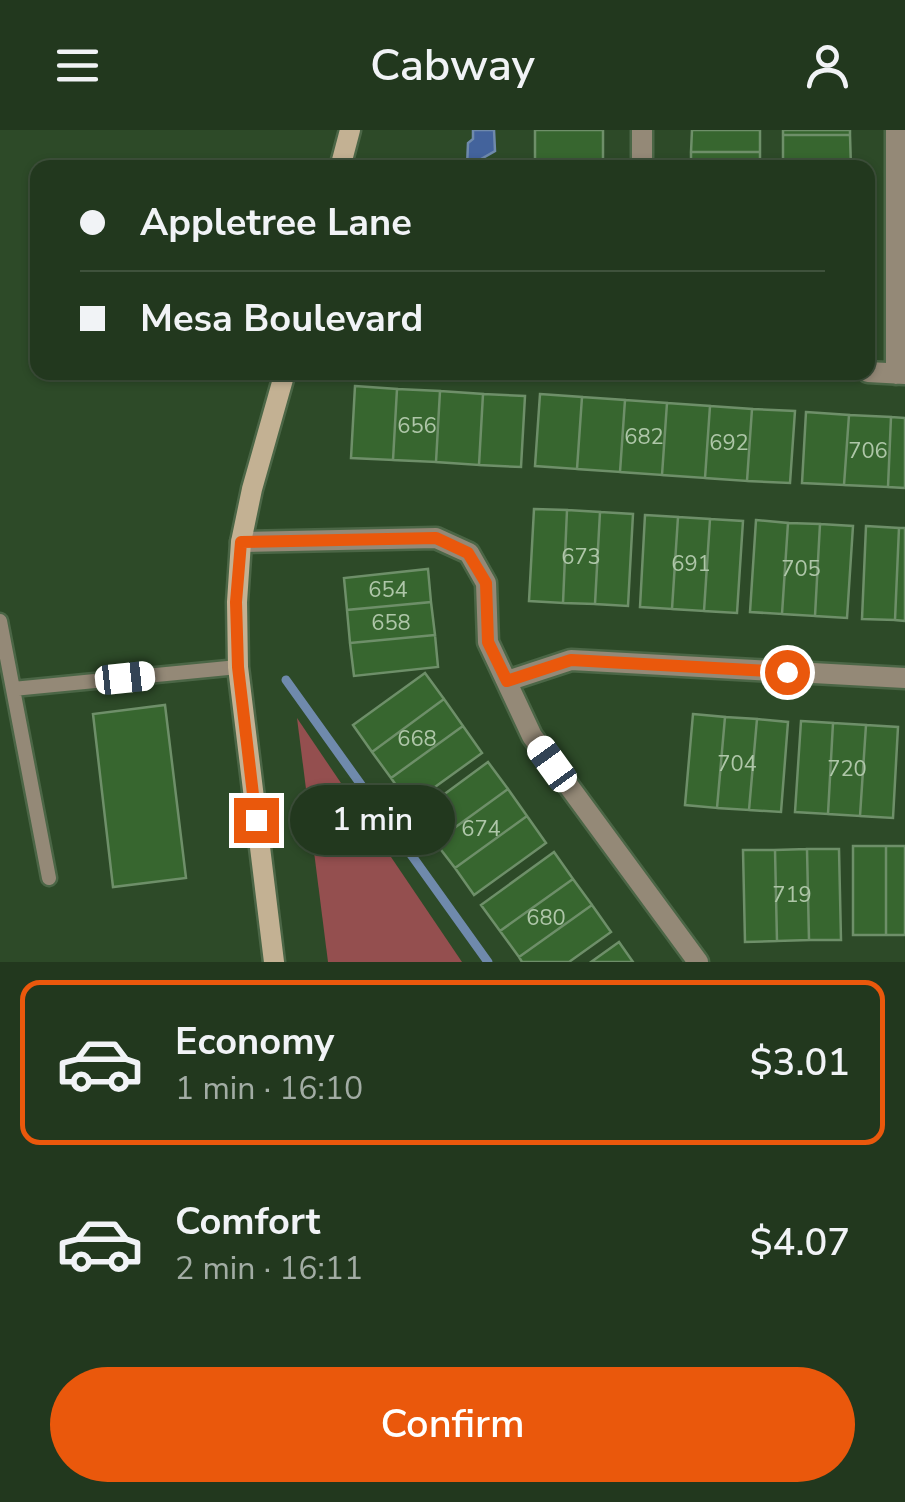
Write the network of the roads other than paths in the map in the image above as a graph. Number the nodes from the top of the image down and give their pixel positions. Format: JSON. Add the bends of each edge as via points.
{"nodes":[{"id":1,"x":350,"y":130,"type":"edge"},
{"id":2,"x":642,"y":130,"type":"edge"},
{"id":3,"x":896,"y":130,"type":"edge"},
{"id":4,"x":342,"y":160,"type":"edge"},
{"id":5,"x":642,"y":160,"type":"edge"},
{"id":6,"x":875,"y":372,"type":"edge"},
{"id":7,"x":901,"y":374,"type":"edge"},
{"id":8,"x":283,"y":380,"type":"edge"},
{"id":9,"x":241,"y":542,"type":"junction"},
{"id":10,"x":0,"y":621,"type":"edge"},
{"id":11,"x":238,"y":667,"type":"junction"},
{"id":12,"x":905,"y":678,"type":"edge"},
{"id":13,"x":507,"y":681,"type":"junction"},
{"id":14,"x":13,"y":689,"type":"junction"},
{"id":15,"x":48,"y":878,"type":"dead end"},
{"id":16,"x":274,"y":962,"type":"edge"},
{"id":17,"x":698,"y":962,"type":"edge"}],
"edges":[{"from":1,"to":4,"type":"street"},
{"from":2,"to":5,"type":"street"},
{"from":3,"to":7,"type":"street"},
{"from":6,"to":7,"type":"street"},
{"from":8,"to":9,"type":"street"},
{"from":9,"to":11,"type":"street"},
{"from":9,"to":13,"type":"street","via":[[436,538],[468,553],[486,583],[488,642]]},
{"from":10,"to":14,"type":"lane"},
{"from":11,"to":14,"type":"lane"},
{"from":11,"to":16,"type":"street"},
{"from":12,"to":13,"type":"street","via":[[571,660]]},
{"from":13,"to":17,"type":"street","via":[[532,736]]},
{"from":14,"to":15,"type":"lane"}]}
